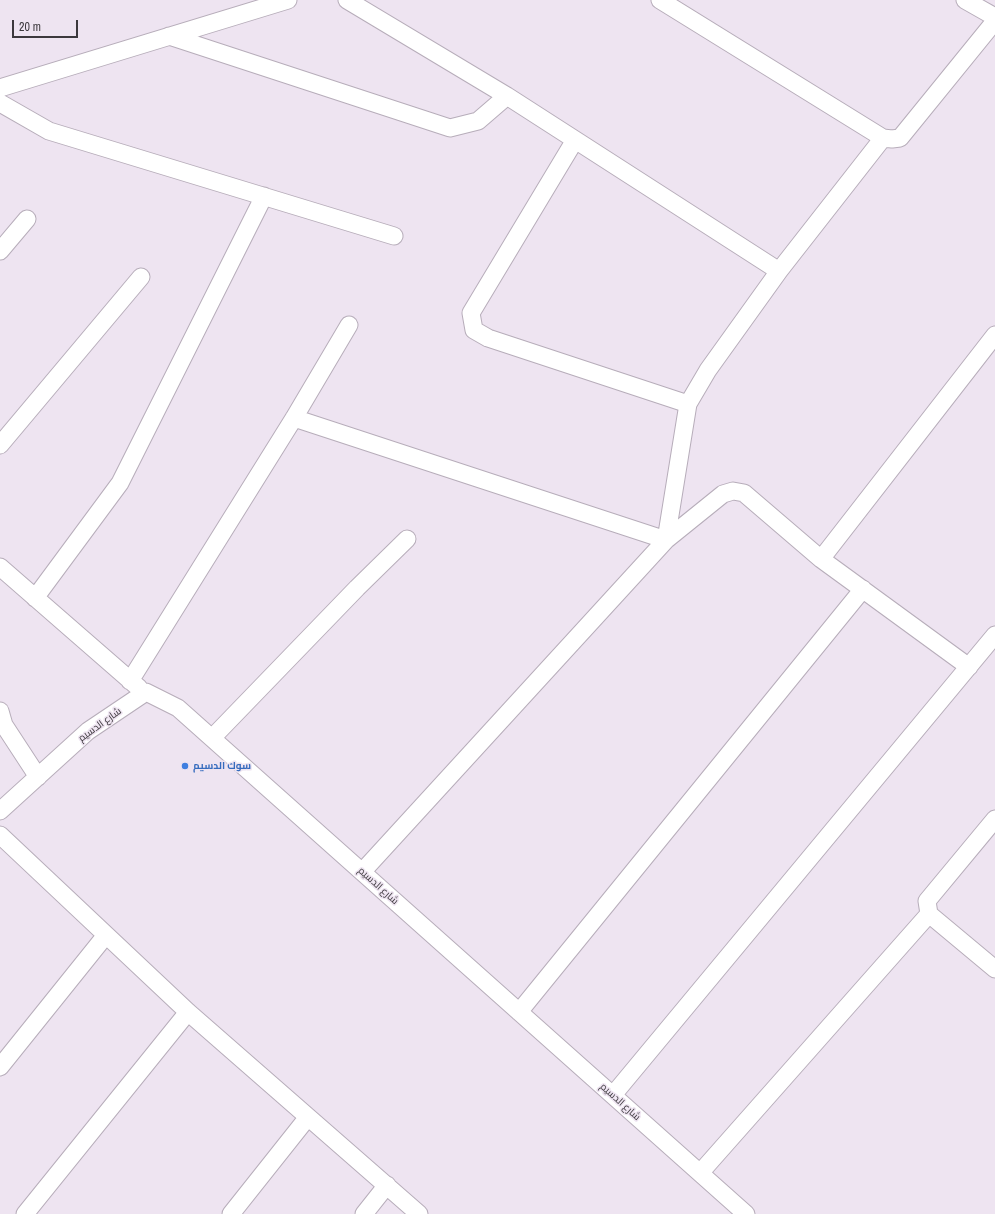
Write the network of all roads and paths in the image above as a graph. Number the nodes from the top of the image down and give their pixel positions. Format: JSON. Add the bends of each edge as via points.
{"nodes":[{"id":1,"x":288,"y":0,"type":"edge"},
{"id":2,"x":347,"y":0,"type":"edge"},
{"id":3,"x":660,"y":0,"type":"edge"},
{"id":4,"x":965,"y":0,"type":"edge"},
{"id":5,"x":995,"y":17,"type":"edge"},
{"id":6,"x":995,"y":21,"type":"edge"},
{"id":7,"x":169,"y":36,"type":"junction"},
{"id":8,"x":0,"y":88,"type":"edge"},
{"id":9,"x":507,"y":96,"type":"junction"},
{"id":10,"x":0,"y":103,"type":"edge"},
{"id":11,"x":883,"y":138,"type":"junction"},
{"id":12,"x":575,"y":140,"type":"junction"},
{"id":13,"x":264,"y":196,"type":"junction"},
{"id":14,"x":27,"y":219,"type":"dead end"},
{"id":15,"x":394,"y":236,"type":"dead end"},
{"id":16,"x":0,"y":251,"type":"edge"},
{"id":17,"x":779,"y":271,"type":"junction"},
{"id":18,"x":141,"y":277,"type":"dead end"},
{"id":19,"x":349,"y":325,"type":"dead end"},
{"id":20,"x":995,"y":335,"type":"edge"},
{"id":21,"x":688,"y":404,"type":"junction"},
{"id":22,"x":294,"y":418,"type":"junction"},
{"id":23,"x":0,"y":445,"type":"edge"},
{"id":24,"x":407,"y":540,"type":"dead end"},
{"id":25,"x":666,"y":540,"type":"junction"},
{"id":26,"x":821,"y":559,"type":"junction"},
{"id":27,"x":0,"y":567,"type":"edge"},
{"id":28,"x":863,"y":589,"type":"junction"},
{"id":29,"x":35,"y":598,"type":"junction"},
{"id":30,"x":995,"y":635,"type":"edge"},
{"id":31,"x":969,"y":667,"type":"junction"},
{"id":32,"x":130,"y":681,"type":"junction"},
{"id":33,"x":146,"y":692,"type":"junction"},
{"id":34,"x":0,"y":711,"type":"edge"},
{"id":35,"x":212,"y":738,"type":"junction"},
{"id":36,"x":38,"y":776,"type":"junction"},
{"id":37,"x":0,"y":811,"type":"edge"},
{"id":38,"x":995,"y":819,"type":"edge"},
{"id":39,"x":0,"y":835,"type":"edge"},
{"id":40,"x":362,"y":872,"type":"junction"},
{"id":41,"x":929,"y":914,"type":"junction"},
{"id":42,"x":106,"y":935,"type":"junction"},
{"id":43,"x":993,"y":962,"type":"edge"},
{"id":44,"x":188,"y":1012,"type":"junction"},
{"id":45,"x":519,"y":1012,"type":"junction"},
{"id":46,"x":0,"y":1067,"type":"edge"},
{"id":47,"x":613,"y":1095,"type":"junction"},
{"id":48,"x":308,"y":1117,"type":"junction"},
{"id":49,"x":700,"y":1173,"type":"junction"},
{"id":50,"x":387,"y":1185,"type":"junction"},
{"id":51,"x":24,"y":1214,"type":"edge"},
{"id":52,"x":231,"y":1214,"type":"edge"},
{"id":53,"x":364,"y":1214,"type":"edge"},
{"id":54,"x":419,"y":1214,"type":"edge"},
{"id":55,"x":746,"y":1214,"type":"edge"}],
"edges":[{"from":1,"to":7,"type":"street"},
{"from":2,"to":9,"type":"street"},
{"from":3,"to":11,"type":"street"},
{"from":4,"to":5,"type":"street"},
{"from":6,"to":11,"type":"street","via":[[900,138]]},
{"from":7,"to":8,"type":"street"},
{"from":7,"to":9,"type":"street","via":[[450,128],[478,121]]},
{"from":9,"to":12,"type":"street"},
{"from":10,"to":13,"type":"street","via":[[49,131]]},
{"from":11,"to":17,"type":"street"},
{"from":12,"to":17,"type":"street"},
{"from":12,"to":21,"type":"street","via":[[471,313],[474,330],[488,338]]},
{"from":13,"to":15,"type":"street"},
{"from":13,"to":29,"type":"street","via":[[120,483]]},
{"from":14,"to":16,"type":"street"},
{"from":17,"to":21,"type":"street","via":[[708,370]]},
{"from":18,"to":23,"type":"street"},
{"from":19,"to":22,"type":"street"},
{"from":20,"to":26,"type":"street"},
{"from":21,"to":25,"type":"street"},
{"from":22,"to":25,"type":"street"},
{"from":22,"to":32,"type":"street"},
{"from":24,"to":35,"type":"street"},
{"from":25,"to":26,"type":"street","via":[[723,494],[733,491],[744,492]]},
{"from":25,"to":40,"type":"street"},
{"from":26,"to":28,"type":"street"},
{"from":27,"to":29,"type":"street"},
{"from":28,"to":31,"type":"street"},
{"from":28,"to":45,"type":"street"},
{"from":29,"to":32,"type":"street"},
{"from":30,"to":31,"type":"street"},
{"from":31,"to":47,"type":"street"},
{"from":32,"to":33,"type":"street"},
{"from":33,"to":35,"type":"street","name":"شارع الدسيم","via":[[178,708]]},
{"from":33,"to":36,"type":"street","name":"شارع الدسيم","via":[[88,731]]},
{"from":34,"to":36,"type":"street","via":[[4,725]]},
{"from":35,"to":40,"type":"street","name":"شارع الدسيم"},
{"from":36,"to":37,"type":"street","name":"شارع الدسيم"},
{"from":38,"to":41,"type":"street","via":[[927,901]]},
{"from":39,"to":42,"type":"street"},
{"from":40,"to":45,"type":"street","name":"شارع الدسيم"},
{"from":41,"to":43,"type":"street"},
{"from":41,"to":49,"type":"street"},
{"from":42,"to":44,"type":"street"},
{"from":42,"to":46,"type":"street"},
{"from":44,"to":48,"type":"street"},
{"from":44,"to":51,"type":"street"},
{"from":45,"to":47,"type":"street","name":"شارع الدسيم"},
{"from":47,"to":49,"type":"street","name":"شارع الدسيم"},
{"from":48,"to":50,"type":"street"},
{"from":48,"to":52,"type":"street"},
{"from":49,"to":55,"type":"street","name":"شارع الدسيم"},
{"from":50,"to":53,"type":"street"},
{"from":50,"to":54,"type":"street"}]}
